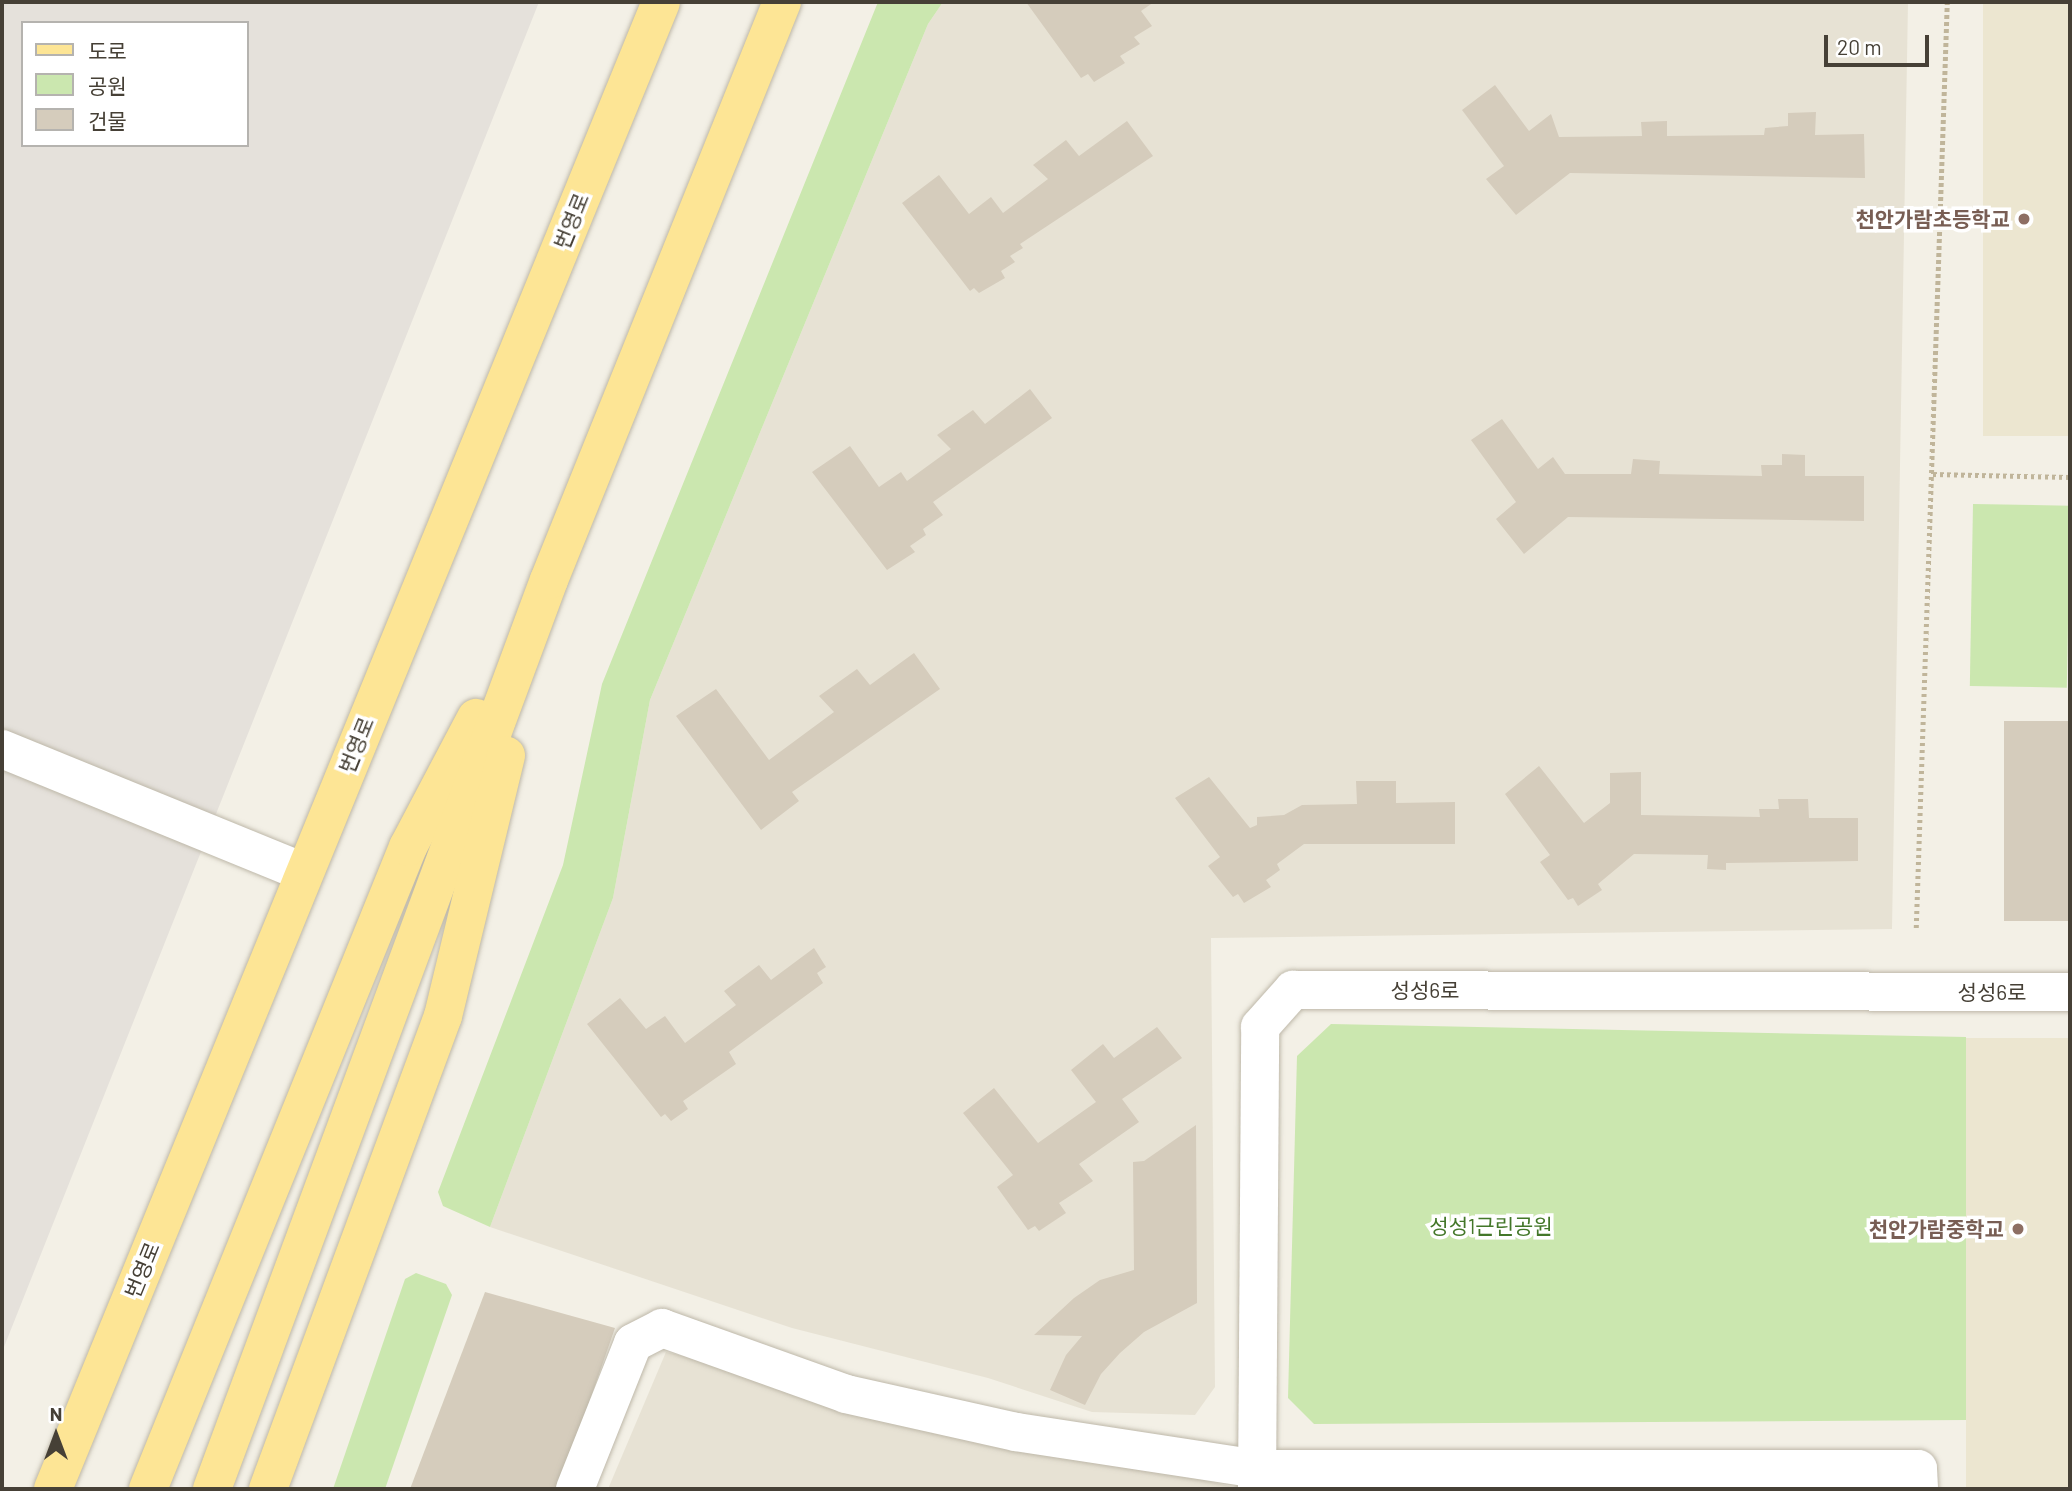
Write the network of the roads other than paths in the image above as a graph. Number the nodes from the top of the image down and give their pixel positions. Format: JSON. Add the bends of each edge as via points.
{"nodes":[{"id":1,"x":661,"y":2,"type":"edge"},
{"id":2,"x":782,"y":2,"type":"edge"},
{"id":3,"x":548,"y":580,"type":"junction"},
{"id":4,"x":2,"y":749,"type":"edge"},
{"id":5,"x":304,"y":872,"type":"junction"},
{"id":6,"x":2070,"y":992,"type":"edge"},
{"id":7,"x":1257,"y":1479,"type":"edge"},
{"id":8,"x":53,"y":1489,"type":"edge"},
{"id":9,"x":148,"y":1489,"type":"edge"},
{"id":10,"x":212,"y":1489,"type":"edge"},
{"id":11,"x":268,"y":1489,"type":"edge"},
{"id":12,"x":575,"y":1489,"type":"edge"},
{"id":13,"x":1919,"y":1489,"type":"edge"}],
"edges":[{"from":1,"to":5,"type":"main road","name":"번영로"},
{"from":2,"to":3,"type":"main road"},
{"from":3,"to":9,"type":"main road","via":[[408,847]]},
{"from":3,"to":10,"type":"main road"},
{"from":3,"to":11,"type":"main road","via":[[443,1016]]},
{"from":4,"to":5,"type":"street"},
{"from":5,"to":8,"type":"main road","name":"번영로"},
{"from":6,"to":7,"type":"street","name":"성성6로","via":[[1293,989],[1260,1027]]},
{"from":7,"to":12,"type":"street","via":[[846,1394],[662,1328],[633,1343]]},
{"from":7,"to":13,"type":"street","via":[[1918,1469]]}]}
